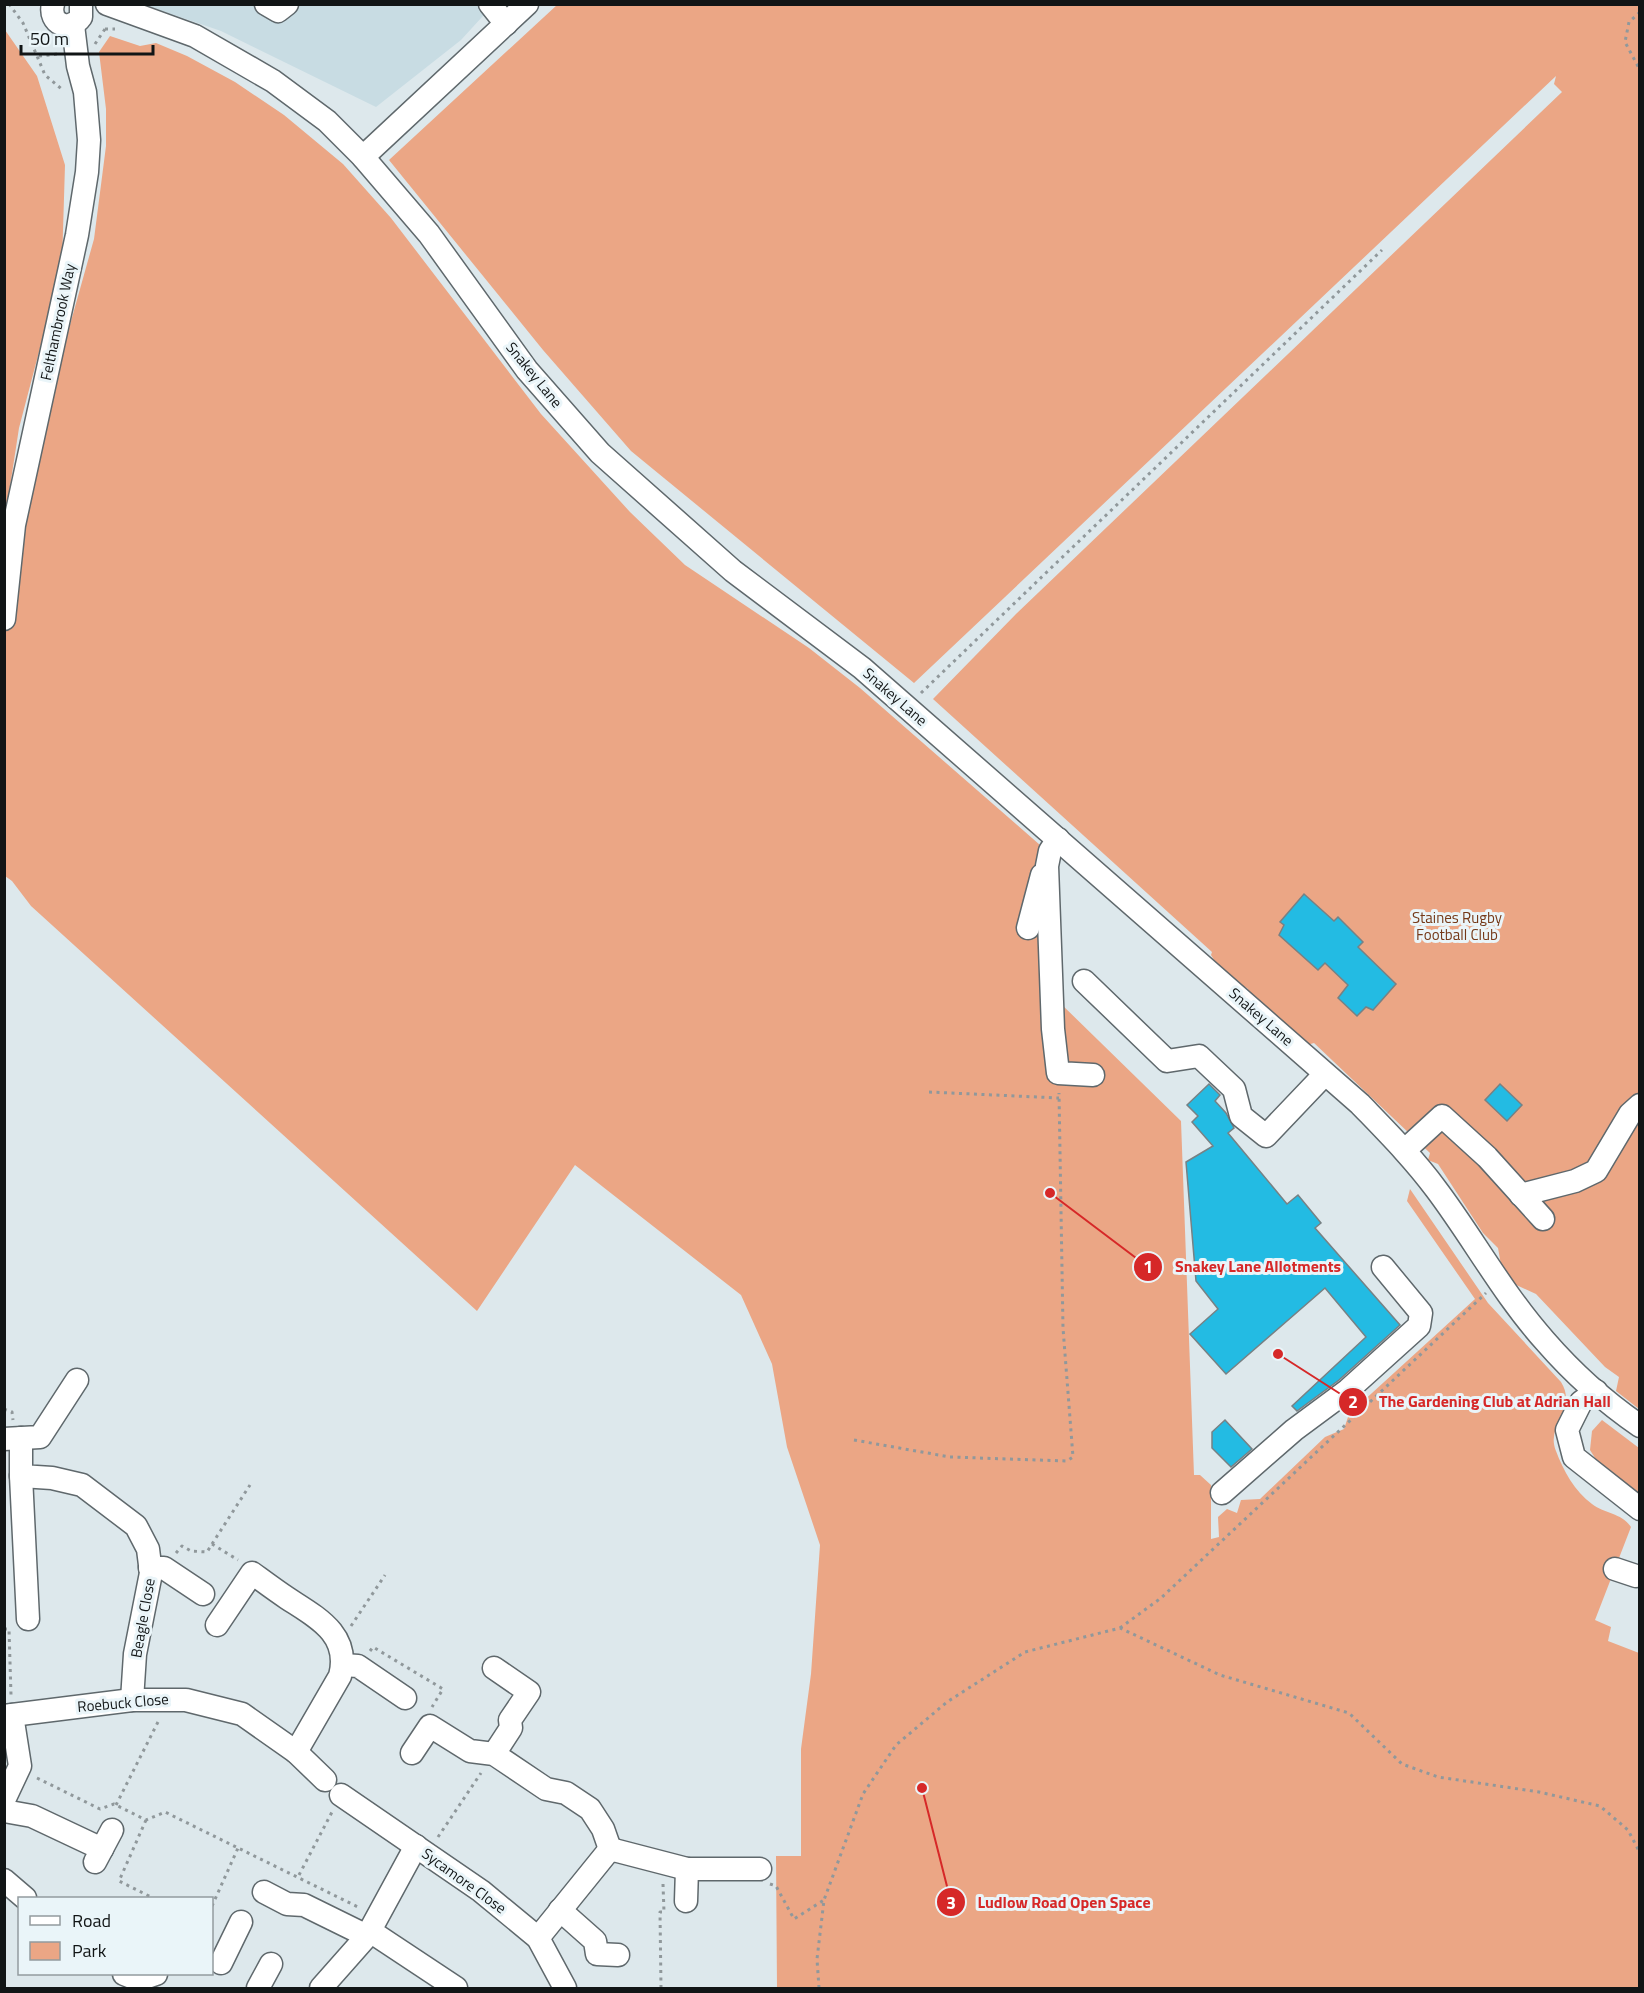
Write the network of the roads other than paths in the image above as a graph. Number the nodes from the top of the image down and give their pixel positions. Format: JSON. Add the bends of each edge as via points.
{"nodes":[{"id":1,"x":266,"y":4,"type":"edge"},
{"id":2,"x":287,"y":4,"type":"edge"},
{"id":3,"x":490,"y":4,"type":"edge"},
{"id":4,"x":527,"y":4,"type":"edge"},
{"id":5,"x":47,"y":6,"type":"edge"},
{"id":6,"x":95,"y":14,"type":"edge"},
{"id":7,"x":506,"y":24,"type":"junction"},
{"id":8,"x":363,"y":157,"type":"junction"},
{"id":9,"x":4,"y":619,"type":"edge"},
{"id":10,"x":1058,"y":839,"type":"junction"},
{"id":11,"x":1047,"y":866,"type":"junction"},
{"id":12,"x":1028,"y":928,"type":"dead end"},
{"id":13,"x":1084,"y":981,"type":"dead end"},
{"id":14,"x":1325,"y":1074,"type":"junction"},
{"id":15,"x":1093,"y":1075,"type":"dead end"},
{"id":16,"x":1640,"y":1105,"type":"edge"},
{"id":17,"x":1405,"y":1150,"type":"junction"},
{"id":18,"x":1521,"y":1195,"type":"junction"},
{"id":19,"x":1543,"y":1219,"type":"dead end"},
{"id":20,"x":1383,"y":1266,"type":"dead end"},
{"id":21,"x":77,"y":1380,"type":"dead end"},
{"id":22,"x":1596,"y":1391,"type":"junction"},
{"id":23,"x":1640,"y":1426,"type":"edge"},
{"id":24,"x":13,"y":1438,"type":"edge"},
{"id":25,"x":21,"y":1476,"type":"junction"},
{"id":26,"x":1222,"y":1493,"type":"dead end"},
{"id":27,"x":1640,"y":1509,"type":"edge"},
{"id":28,"x":157,"y":1568,"type":"junction"},
{"id":29,"x":203,"y":1593,"type":"dead end"},
{"id":30,"x":28,"y":1619,"type":"dead end"},
{"id":31,"x":217,"y":1625,"type":"dead end"},
{"id":32,"x":343,"y":1665,"type":"junction"},
{"id":33,"x":494,"y":1668,"type":"dead end"},
{"id":34,"x":405,"y":1698,"type":"dead end"},
{"id":35,"x":132,"y":1700,"type":"junction"},
{"id":36,"x":8,"y":1715,"type":"edge"},
{"id":37,"x":296,"y":1752,"type":"junction"},
{"id":38,"x":412,"y":1753,"type":"dead end"},
{"id":39,"x":494,"y":1754,"type":"junction"},
{"id":40,"x":333,"y":1788,"type":"joint"},
{"id":41,"x":4,"y":1800,"type":"edge"},
{"id":42,"x":4,"y":1811,"type":"edge"},
{"id":43,"x":103,"y":1848,"type":"dead end"},
{"id":44,"x":610,"y":1849,"type":"junction"},
{"id":45,"x":421,"y":1850,"type":"junction"},
{"id":46,"x":687,"y":1869,"type":"junction"},
{"id":47,"x":764,"y":1876,"type":"road end"},
{"id":48,"x":4,"y":1880,"type":"edge"},
{"id":49,"x":264,"y":1892,"type":"dead end"},
{"id":50,"x":24,"y":1897,"type":"edge"},
{"id":51,"x":686,"y":1901,"type":"dead end"},
{"id":52,"x":560,"y":1910,"type":"junction"},
{"id":53,"x":242,"y":1922,"type":"dead end"},
{"id":54,"x":371,"y":1928,"type":"junction"},
{"id":55,"x":538,"y":1938,"type":"junction"},
{"id":56,"x":220,"y":1951,"type":"edge"},
{"id":57,"x":618,"y":1955,"type":"dead end"},
{"id":58,"x":271,"y":1964,"type":"dead end"},
{"id":59,"x":447,"y":1986,"type":"edge"},
{"id":60,"x":258,"y":1989,"type":"edge"},
{"id":61,"x":321,"y":1989,"type":"edge"},
{"id":62,"x":565,"y":1989,"type":"edge"}],
"edges":[{"from":1,"to":2,"type":"street","via":[[278,11]]},
{"from":3,"to":7,"type":"street"},
{"from":4,"to":7,"type":"street"},
{"from":5,"to":6,"type":"street","name":"Snakey Lane","via":[[58,23]]},
{"from":6,"to":8,"type":"street","name":"Snakey Lane","via":[[195,36],[273,81],[327,121]]},
{"from":6,"to":9,"type":"street","name":"Felthambrook Way","via":[[86,104],[89,140],[84,193],[14,525]]},
{"from":7,"to":8,"type":"street"},
{"from":8,"to":10,"type":"street","name":"Snakey Lane","via":[[429,234],[527,370],[600,453],[733,572],[862,668]]},
{"from":10,"to":11,"type":"street"},
{"from":10,"to":14,"type":"street","name":"Snakey Lane"},
{"from":11,"to":12,"type":"street","via":[[1038,881]]},
{"from":11,"to":15,"type":"street","via":[[1053,1029],[1059,1073]]},
{"from":13,"to":14,"type":"street","via":[[1167,1061],[1199,1056],[1234,1089],[1241,1116],[1266,1136]]},
{"from":14,"to":17,"type":"street","name":"Snakey Lane"},
{"from":16,"to":18,"type":"street","via":[[1630,1114],[1596,1171],[1575,1181]]},
{"from":17,"to":18,"type":"street","via":[[1442,1116]]},
{"from":17,"to":22,"type":"street","name":"Snakey Lane","via":[[1544,1341]]},
{"from":18,"to":19,"type":"street"},
{"from":20,"to":26,"type":"street","via":[[1421,1313],[1419,1326]]},
{"from":21,"to":24,"type":"street","via":[[40,1437]]},
{"from":22,"to":23,"type":"street","name":"Snakey Lane"},
{"from":22,"to":27,"type":"street","via":[[1581,1402],[1567,1430],[1574,1457]]},
{"from":24,"to":25,"type":"street"},
{"from":25,"to":28,"type":"street","name":"Beagle Close","via":[[82,1485],[109,1503],[136,1526]]},
{"from":25,"to":30,"type":"street"},
{"from":28,"to":29,"type":"street"},
{"from":28,"to":35,"type":"street","name":"Beagle Close","via":[[135,1654]]},
{"from":31,"to":32,"type":"street","via":[[252,1573],[323,1620],[338,1641]]},
{"from":32,"to":34,"type":"street","via":[[358,1666]]},
{"from":32,"to":37,"type":"street","via":[[340,1677]]},
{"from":33,"to":39,"type":"street","via":[[529,1692]]},
{"from":35,"to":36,"type":"street","name":"Roebuck Close"},
{"from":35,"to":37,"type":"street","name":"Roebuck Close","via":[[186,1700],[242,1714]]},
{"from":36,"to":41,"type":"street","via":[[19,1769]]},
{"from":37,"to":40,"type":"street","name":"Roebuck Close"},
{"from":38,"to":39,"type":"street","via":[[430,1726],[470,1751]]},
{"from":39,"to":44,"type":"street","via":[[546,1789],[566,1793],[590,1809]]},
{"from":40,"to":45,"type":"street","name":"Sycamore Close"},
{"from":42,"to":43,"type":"street","via":[[32,1816]]},
{"from":44,"to":46,"type":"street"},
{"from":44,"to":52,"type":"street"},
{"from":45,"to":54,"type":"street"},
{"from":45,"to":55,"type":"street","name":"Sycamore Close","via":[[481,1891]]},
{"from":46,"to":47,"type":"street"},
{"from":46,"to":51,"type":"street"},
{"from":48,"to":50,"type":"street"},
{"from":49,"to":54,"type":"street","via":[[287,1904],[304,1905]]},
{"from":52,"to":55,"type":"street"},
{"from":52,"to":57,"type":"street","via":[[595,1941],[597,1954]]},
{"from":53,"to":56,"type":"street"},
{"from":54,"to":59,"type":"street"},
{"from":54,"to":61,"type":"street"},
{"from":55,"to":62,"type":"street","name":"Sycamore Close"},
{"from":58,"to":60,"type":"street"}]}
